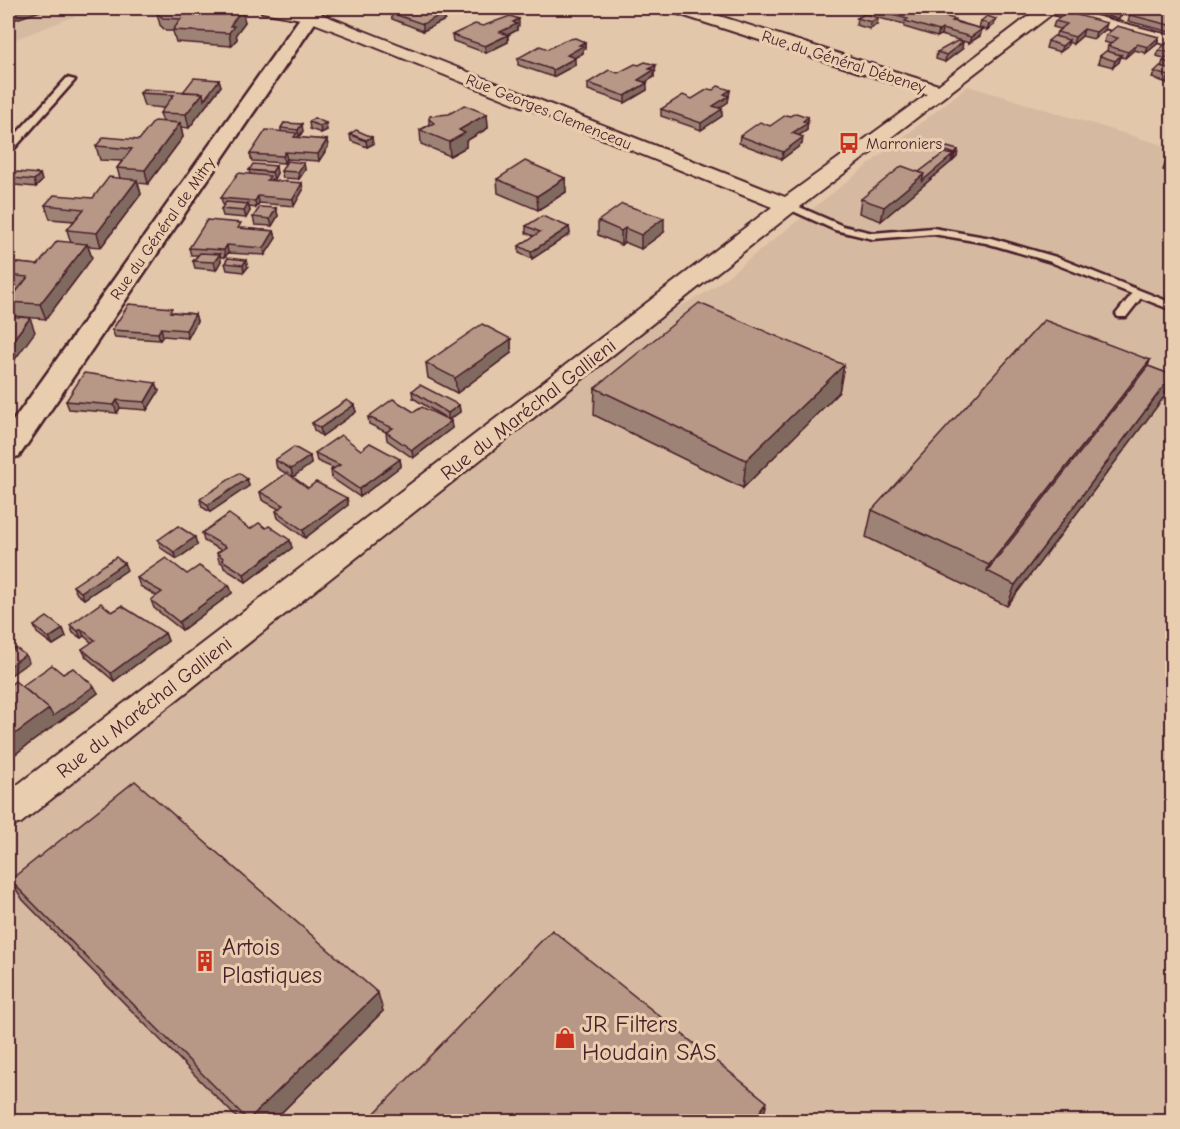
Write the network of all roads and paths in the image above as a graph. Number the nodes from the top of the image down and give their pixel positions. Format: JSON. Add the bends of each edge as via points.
{"nodes":[{"id":1,"x":268,"y":8,"type":"edge"},
{"id":2,"x":678,"y":8,"type":"edge"},
{"id":3,"x":1048,"y":8,"type":"edge"},
{"id":4,"x":313,"y":12,"type":"edge"},
{"id":5,"x":1173,"y":41,"type":"edge"},
{"id":6,"x":70,"y":80,"type":"dead end"},
{"id":7,"x":941,"y":92,"type":"junction"},
{"id":8,"x":8,"y":149,"type":"edge"},
{"id":9,"x":788,"y":205,"type":"junction"},
{"id":10,"x":1139,"y":293,"type":"junction"},
{"id":11,"x":1173,"y":307,"type":"edge"},
{"id":12,"x":1122,"y":314,"type":"dead end"},
{"id":13,"x":8,"y":449,"type":"edge"},
{"id":14,"x":8,"y":812,"type":"edge"}],
"edges":[{"from":1,"to":4,"type":"street","name":"Rue Georges Clemenceau"},
{"from":2,"to":7,"type":"street","name":"Rue du Général Débeney"},
{"from":3,"to":5,"type":"street"},
{"from":3,"to":7,"type":"street","name":"Rue du Maréchal Gallieni"},
{"from":4,"to":9,"type":"street","name":"Rue Georges Clemenceau"},
{"from":4,"to":13,"type":"street","name":"Rue du Général de Mitry"},
{"from":6,"to":8,"type":"lane"},
{"from":7,"to":9,"type":"street","name":"Rue du Maréchal Gallieni"},
{"from":9,"to":10,"type":"lane","via":[[838,228],[873,236],[933,231],[987,240],[1052,258]]},
{"from":9,"to":14,"type":"street","name":"Rue du Maréchal Gallieni"},
{"from":10,"to":11,"type":"lane"},
{"from":10,"to":12,"type":"lane"}]}
